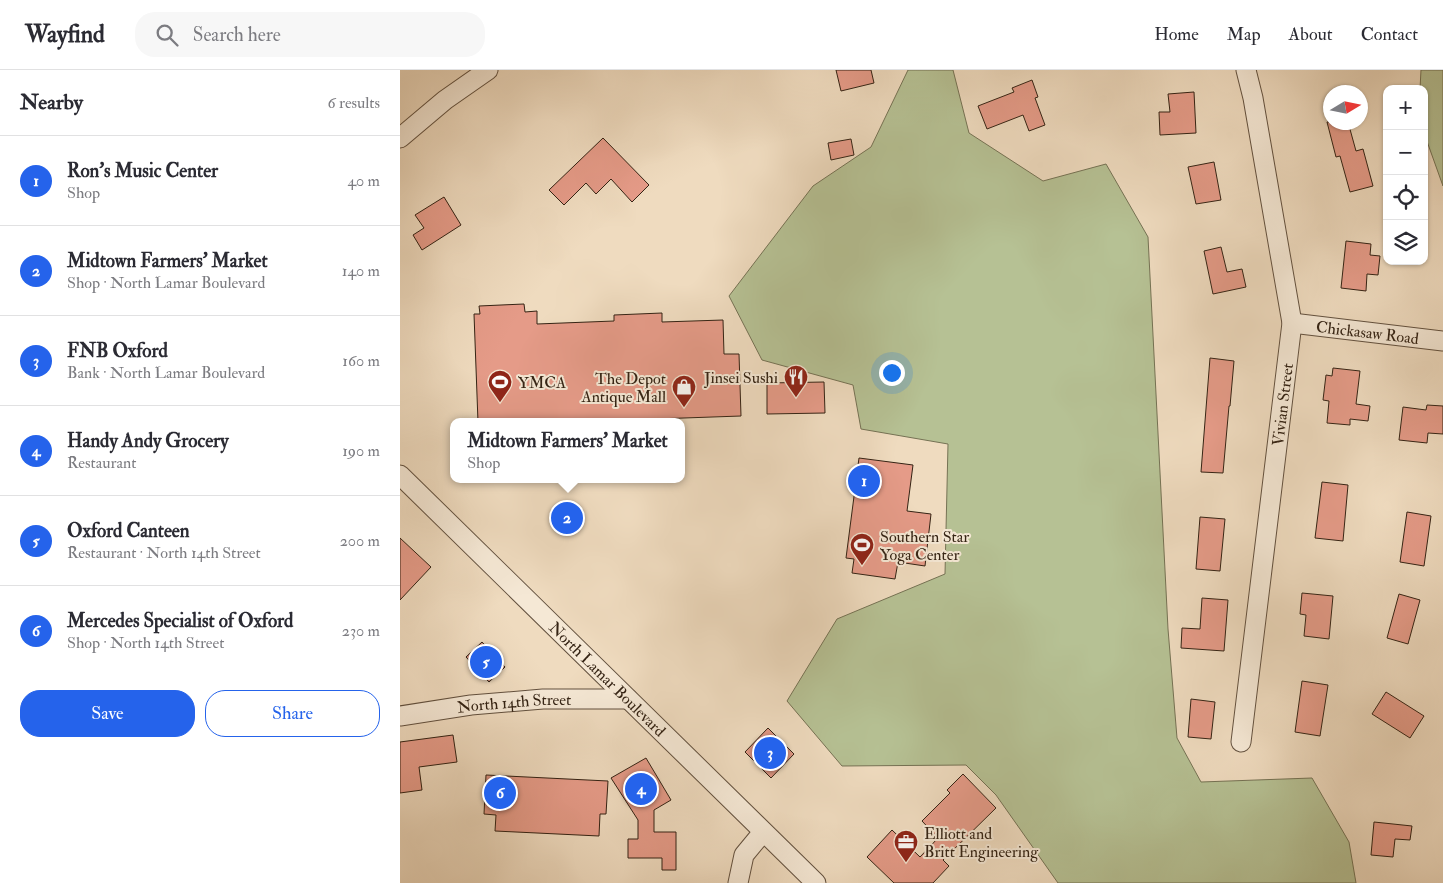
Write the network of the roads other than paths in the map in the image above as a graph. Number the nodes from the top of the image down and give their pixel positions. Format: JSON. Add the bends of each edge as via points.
{"nodes":[{"id":1,"x":488,"y":70,"type":"edge"},
{"id":2,"x":1246,"y":70,"type":"edge"},
{"id":3,"x":400,"y":138,"type":"edge"},
{"id":4,"x":1292,"y":324,"type":"junction"},
{"id":5,"x":1443,"y":341,"type":"edge"},
{"id":6,"x":400,"y":476,"type":"edge"},
{"id":7,"x":628,"y":699,"type":"junction"},
{"id":8,"x":400,"y":716,"type":"edge"},
{"id":9,"x":1241,"y":742,"type":"dead end"},
{"id":10,"x":763,"y":832,"type":"junction"},
{"id":11,"x":738,"y":883,"type":"edge"},
{"id":12,"x":816,"y":883,"type":"edge"}],
"edges":[{"from":1,"to":3,"type":"street","via":[[445,100]]},
{"from":2,"to":4,"type":"street","name":"Vivian Street"},
{"from":4,"to":5,"type":"street","name":"Chickasaw Road"},
{"from":4,"to":9,"type":"street","name":"Vivian Street"},
{"from":6,"to":7,"type":"street","name":"North Lamar Boulevard"},
{"from":7,"to":8,"type":"street","name":"North 14th Street","via":[[543,699],[471,705]]},
{"from":7,"to":10,"type":"street","name":"North Lamar Boulevard"},
{"from":10,"to":11,"type":"street","via":[[744,855]]},
{"from":10,"to":12,"type":"street","name":"North Lamar Boulevard"}]}
